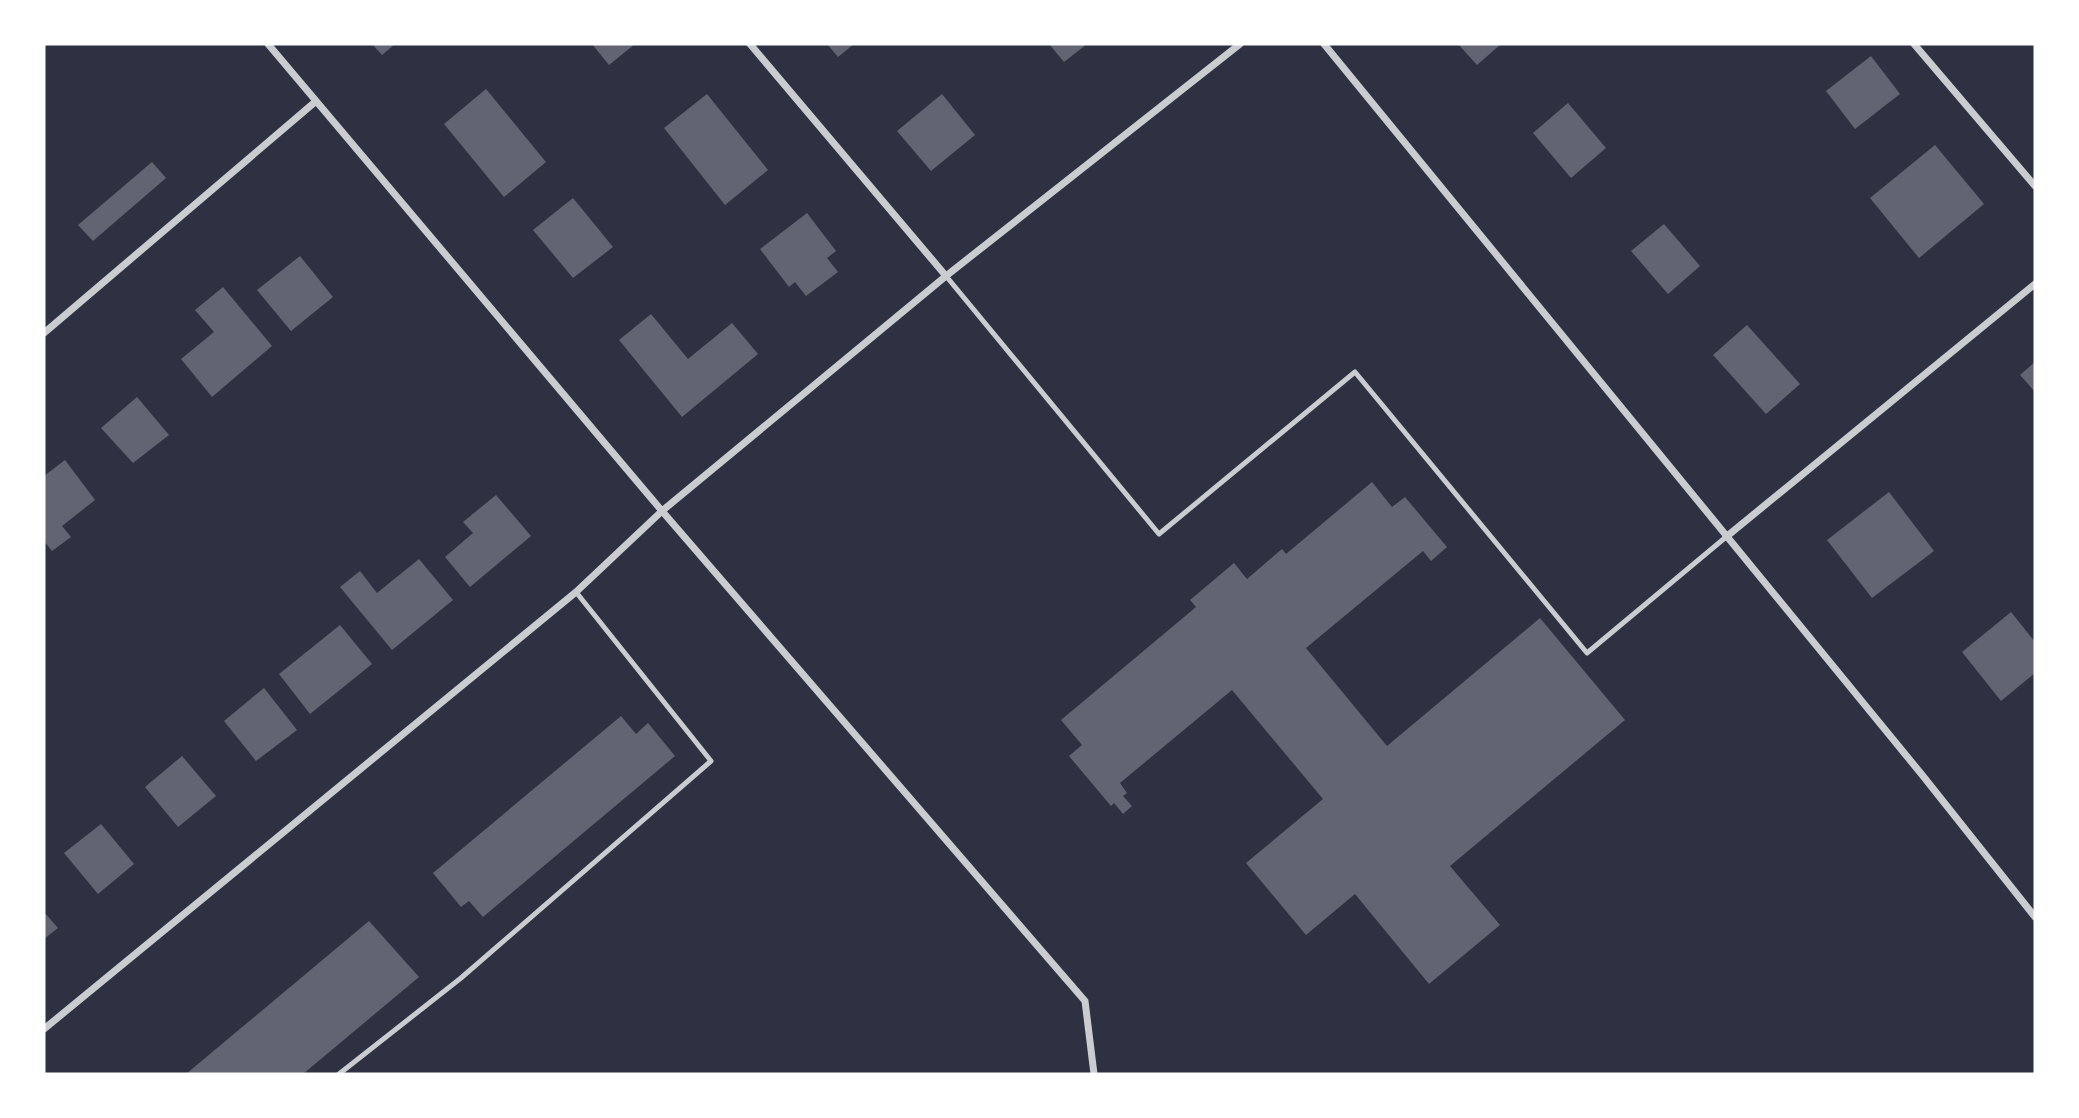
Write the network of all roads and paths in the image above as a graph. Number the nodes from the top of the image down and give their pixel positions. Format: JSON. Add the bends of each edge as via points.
{"nodes":[{"id":1,"x":268,"y":44,"type":"edge"},
{"id":2,"x":750,"y":44,"type":"edge"},
{"id":3,"x":1240,"y":44,"type":"edge"},
{"id":4,"x":1324,"y":44,"type":"edge"},
{"id":5,"x":1914,"y":44,"type":"edge"},
{"id":6,"x":315,"y":102,"type":"junction"},
{"id":7,"x":2035,"y":186,"type":"edge"},
{"id":8,"x":946,"y":276,"type":"junction"},
{"id":9,"x":2035,"y":284,"type":"edge"},
{"id":10,"x":44,"y":333,"type":"edge"},
{"id":11,"x":662,"y":511,"type":"junction"},
{"id":12,"x":1726,"y":537,"type":"junction"},
{"id":13,"x":576,"y":592,"type":"junction"},
{"id":14,"x":2035,"y":917,"type":"edge"},
{"id":15,"x":44,"y":1029,"type":"edge"},
{"id":16,"x":339,"y":1074,"type":"edge"},
{"id":17,"x":1094,"y":1074,"type":"edge"}],
"edges":[{"from":1,"to":6,"type":"street"},
{"from":2,"to":8,"type":"street"},
{"from":3,"to":8,"type":"street"},
{"from":4,"to":12,"type":"street"},
{"from":5,"to":7,"type":"street"},
{"from":6,"to":10,"type":"street"},
{"from":6,"to":11,"type":"street"},
{"from":8,"to":11,"type":"street"},
{"from":8,"to":12,"type":"lane","via":[[1159,534],[1355,372],[1587,653]]},
{"from":9,"to":12,"type":"street"},
{"from":11,"to":13,"type":"street"},
{"from":11,"to":17,"type":"street","via":[[1085,1001]]},
{"from":12,"to":14,"type":"street"},
{"from":13,"to":15,"type":"street"},
{"from":13,"to":16,"type":"lane","via":[[712,761],[460,978]]}]}
